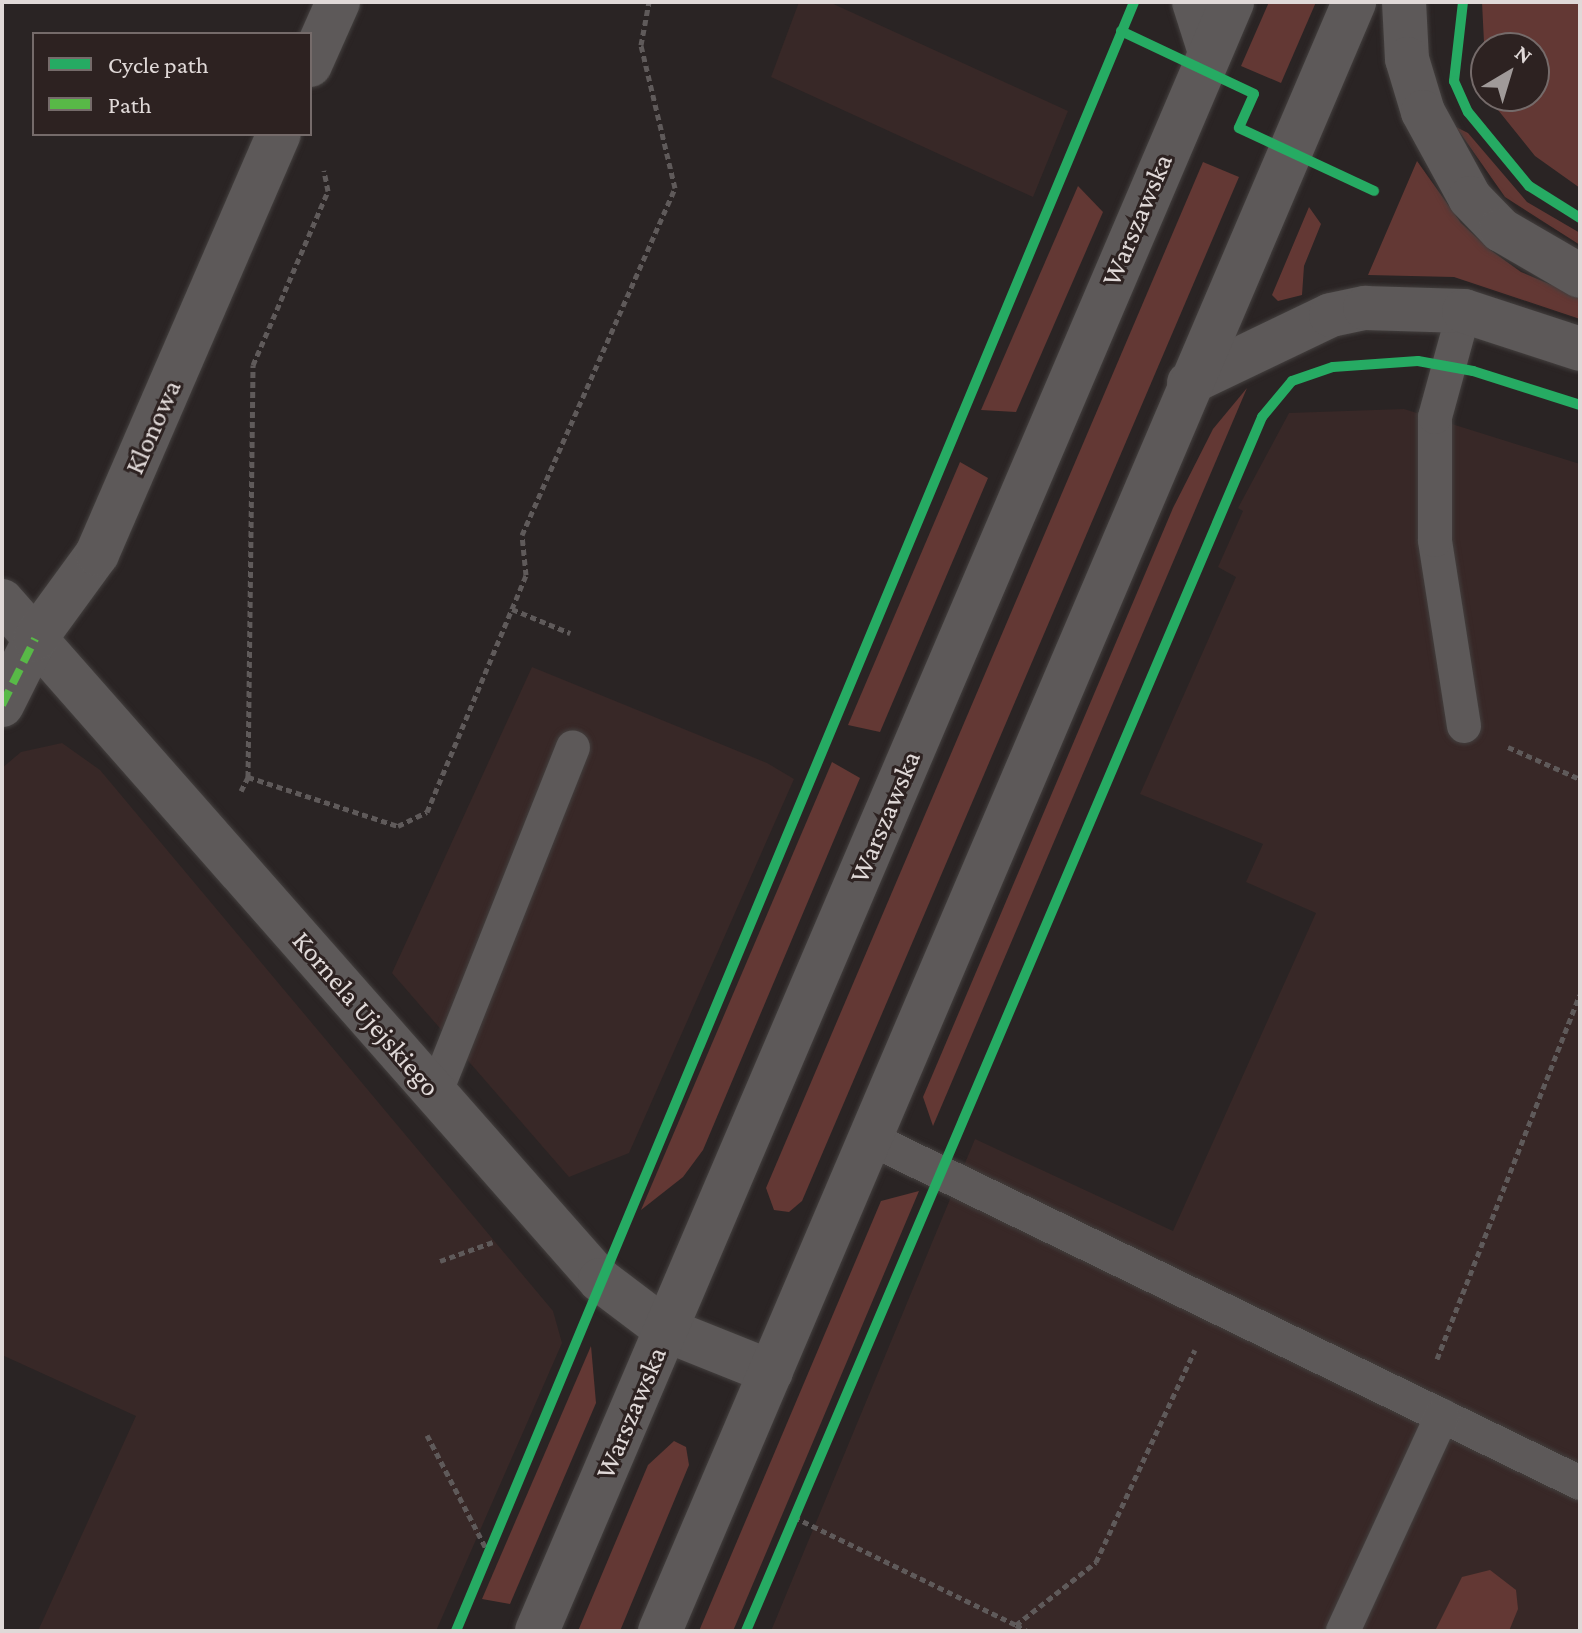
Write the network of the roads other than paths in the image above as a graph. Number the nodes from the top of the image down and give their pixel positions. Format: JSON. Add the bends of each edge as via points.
{"nodes":[{"id":1,"x":338,"y":2,"type":"edge"},
{"id":2,"x":1194,"y":2,"type":"edge"},
{"id":3,"x":1232,"y":2,"type":"edge"},
{"id":4,"x":1354,"y":2,"type":"edge"},
{"id":5,"x":1404,"y":2,"type":"edge"},
{"id":6,"x":1210,"y":52,"type":"junction"},
{"id":7,"x":312,"y":60,"type":"edge"},
{"id":8,"x":278,"y":136,"type":"edge"},
{"id":9,"x":1580,"y":276,"type":"edge"},
{"id":10,"x":1464,"y":311,"type":"junction"},
{"id":11,"x":1580,"y":349,"type":"edge"},
{"id":12,"x":1189,"y":383,"type":"junction"},
{"id":13,"x":2,"y":601,"type":"edge"},
{"id":14,"x":35,"y":639,"type":"junction"},
{"id":15,"x":2,"y":705,"type":"edge"},
{"id":16,"x":1464,"y":726,"type":"road end"},
{"id":17,"x":573,"y":747,"type":"dead end"},
{"id":18,"x":435,"y":1094,"type":"junction"},
{"id":19,"x":869,"y":1138,"type":"junction"},
{"id":20,"x":666,"y":1330,"type":"junction"},
{"id":21,"x":771,"y":1372,"type":"junction"},
{"id":22,"x":1430,"y":1410,"type":"junction"},
{"id":23,"x":1580,"y":1483,"type":"edge"},
{"id":24,"x":537,"y":1631,"type":"edge"},
{"id":25,"x":660,"y":1631,"type":"edge"},
{"id":26,"x":1343,"y":1631,"type":"edge"}],
"edges":[{"from":1,"to":7,"type":"main road"},
{"from":2,"to":6,"type":"main road"},
{"from":3,"to":6,"type":"main road","name":"Warszawska"},
{"from":4,"to":12,"type":"main road"},
{"from":5,"to":9,"type":"main road","via":[[1407,59],[1423,112],[1470,198],[1501,230]]},
{"from":6,"to":20,"type":"main road","name":"Warszawska"},
{"from":8,"to":14,"type":"main road","name":"Klonowa","via":[[97,554]]},
{"from":10,"to":11,"type":"main road"},
{"from":10,"to":12,"type":"main road","via":[[1365,308],[1331,315]]},
{"from":10,"to":16,"type":"lane","via":[[1435,417],[1435,540]]},
{"from":12,"to":19,"type":"main road"},
{"from":13,"to":14,"type":"main road","name":"Kornela Ujejskiego"},
{"from":14,"to":15,"type":"main road","name":"Klonowa"},
{"from":14,"to":18,"type":"main road","name":"Kornela Ujejskiego"},
{"from":17,"to":18,"type":"lane"},
{"from":18,"to":20,"type":"main road","name":"Kornela Ujejskiego","via":[[600,1280]]},
{"from":19,"to":21,"type":"main road"},
{"from":19,"to":22,"type":"lane"},
{"from":20,"to":21,"type":"main road","name":"Kornela Ujejskiego"},
{"from":20,"to":24,"type":"main road","name":"Warszawska"},
{"from":21,"to":25,"type":"main road"},
{"from":22,"to":23,"type":"lane"},
{"from":22,"to":26,"type":"lane"}]}
